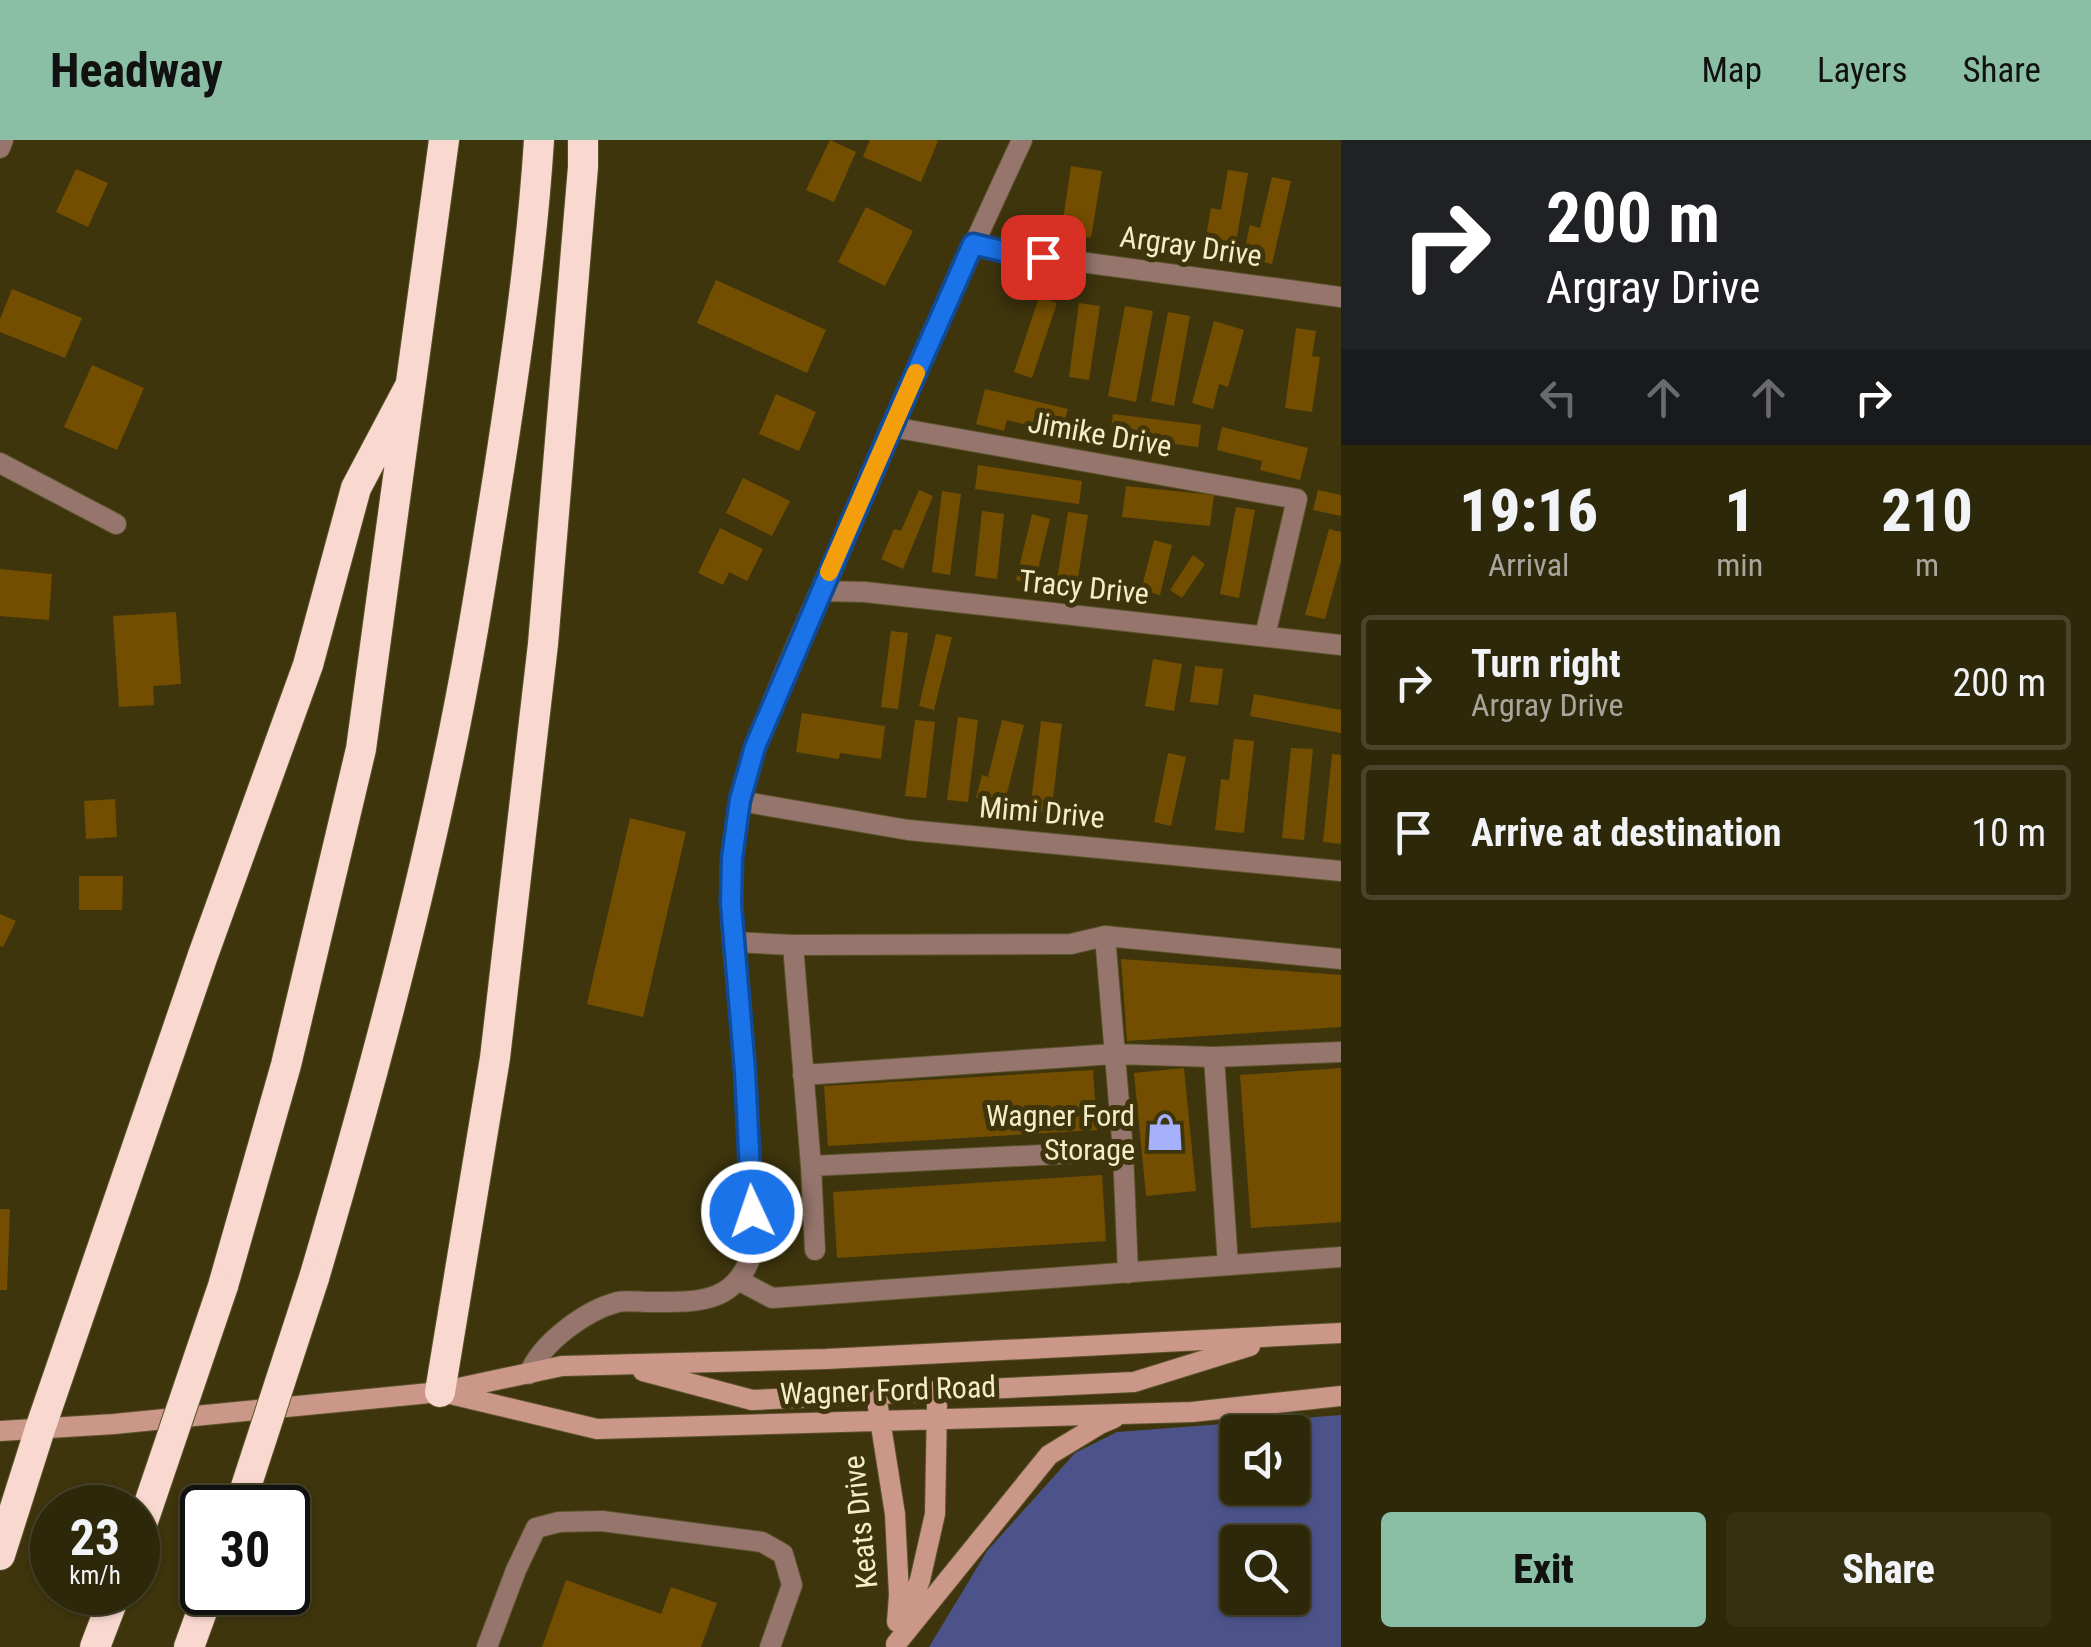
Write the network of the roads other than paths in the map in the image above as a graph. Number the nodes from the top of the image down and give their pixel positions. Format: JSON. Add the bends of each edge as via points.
{"nodes":[{"id":1,"x":4,"y":140,"type":"edge"},
{"id":2,"x":444,"y":140,"type":"edge"},
{"id":3,"x":540,"y":140,"type":"edge"},
{"id":4,"x":584,"y":140,"type":"edge"},
{"id":5,"x":1022,"y":140,"type":"edge"},
{"id":6,"x":0,"y":148,"type":"edge"},
{"id":7,"x":973,"y":244,"type":"junction"},
{"id":8,"x":1341,"y":297,"type":"edge"},
{"id":9,"x":410,"y":386,"type":"junction"},
{"id":10,"x":892,"y":427,"type":"junction"},
{"id":11,"x":0,"y":462,"type":"edge"},
{"id":12,"x":116,"y":524,"type":"dead end"},
{"id":13,"x":821,"y":591,"type":"junction"},
{"id":14,"x":1265,"y":636,"type":"junction"},
{"id":15,"x":1341,"y":645,"type":"edge"},
{"id":16,"x":740,"y":800,"type":"junction"},
{"id":17,"x":1341,"y":872,"type":"edge"},
{"id":18,"x":1105,"y":936,"type":"junction"},
{"id":19,"x":734,"y":942,"type":"junction"},
{"id":20,"x":793,"y":946,"type":"junction"},
{"id":21,"x":1341,"y":958,"type":"edge"},
{"id":22,"x":1341,"y":1052,"type":"edge"},
{"id":23,"x":1114,"y":1054,"type":"junction"},
{"id":24,"x":1214,"y":1057,"type":"junction"},
{"id":25,"x":803,"y":1075,"type":"junction"},
{"id":26,"x":1124,"y":1151,"type":"junction"},
{"id":27,"x":812,"y":1166,"type":"junction"},
{"id":28,"x":814,"y":1250,"type":"dead end"},
{"id":29,"x":1341,"y":1257,"type":"edge"},
{"id":30,"x":1228,"y":1265,"type":"junction"},
{"id":31,"x":1128,"y":1273,"type":"junction"},
{"id":32,"x":738,"y":1280,"type":"junction"},
{"id":33,"x":1341,"y":1333,"type":"edge"},
{"id":34,"x":1280,"y":1337,"type":"junction"},
{"id":35,"x":620,"y":1365,"type":"junction"},
{"id":36,"x":529,"y":1374,"type":"junction"},
{"id":37,"x":440,"y":1392,"type":"junction"},
{"id":38,"x":937,"y":1392,"type":"junction"},
{"id":39,"x":877,"y":1394,"type":"junction"},
{"id":40,"x":1341,"y":1396,"type":"edge"},
{"id":41,"x":1124,"y":1414,"type":"junction"},
{"id":42,"x":936,"y":1419,"type":"junction"},
{"id":43,"x":878,"y":1421,"type":"junction"},
{"id":44,"x":40,"y":1429,"type":"junction"},
{"id":45,"x":0,"y":1431,"type":"edge"},
{"id":46,"x":155,"y":1485,"type":"edge"},
{"id":47,"x":247,"y":1485,"type":"edge"},
{"id":48,"x":0,"y":1556,"type":"edge"},
{"id":49,"x":107,"y":1615,"type":"edge"},
{"id":50,"x":201,"y":1615,"type":"edge"},
{"id":51,"x":895,"y":1645,"type":"edge"},
{"id":52,"x":95,"y":1647,"type":"edge"},
{"id":53,"x":189,"y":1647,"type":"edge"},
{"id":54,"x":487,"y":1647,"type":"edge"},
{"id":55,"x":770,"y":1647,"type":"edge"}],
"edges":[{"from":1,"to":6,"type":"street"},
{"from":2,"to":9,"type":"highway"},
{"from":3,"to":47,"type":"highway","bridge":true,"via":[[507,416],[446,774],[372,1081]]},
{"from":4,"to":37,"type":"highway","via":[[543,644],[495,1058]]},
{"from":5,"to":7,"type":"street"},
{"from":7,"to":8,"type":"street","name":"Argray Drive"},
{"from":7,"to":10,"type":"street"},
{"from":9,"to":44,"type":"highway","via":[[356,488],[308,665]]},
{"from":9,"to":46,"type":"highway","bridge":true,"via":[[361,748],[286,1066],[223,1286]]},
{"from":10,"to":13,"type":"street"},
{"from":10,"to":14,"type":"street","name":"Jimike Drive","via":[[1297,499]]},
{"from":11,"to":12,"type":"street"},
{"from":13,"to":14,"type":"street","name":"Tracy Drive"},
{"from":13,"to":16,"type":"street","via":[[755,747]]},
{"from":14,"to":15,"type":"street","name":"Tracy Drive"},
{"from":16,"to":17,"type":"street","name":"Mimi Drive","via":[[908,830]]},
{"from":16,"to":19,"type":"street","via":[[732,858]]},
{"from":18,"to":20,"type":"street","via":[[1071,944]]},
{"from":18,"to":21,"type":"street"},
{"from":18,"to":23,"type":"street"},
{"from":19,"to":20,"type":"street"},
{"from":19,"to":32,"type":"street","via":[[754,1248]]},
{"from":20,"to":25,"type":"street"},
{"from":22,"to":24,"type":"street"},
{"from":23,"to":24,"type":"street"},
{"from":23,"to":25,"type":"street"},
{"from":23,"to":26,"type":"street"},
{"from":24,"to":30,"type":"street"},
{"from":25,"to":27,"type":"street"},
{"from":26,"to":27,"type":"street"},
{"from":26,"to":31,"type":"street"},
{"from":27,"to":28,"type":"street"},
{"from":29,"to":30,"type":"street"},
{"from":30,"to":31,"type":"street"},
{"from":31,"to":32,"type":"street","via":[[772,1298]]},
{"from":32,"to":36,"type":"street","via":[[713,1298],[620,1302],[592,1312],[559,1335]]},
{"from":33,"to":34,"type":"main road","name":"Wagner Ford Road"},
{"from":34,"to":35,"type":"main road","name":"Wagner Ford Road"},
{"from":34,"to":38,"type":"main road","via":[[1134,1382]]},
{"from":35,"to":36,"type":"main road","name":"Wagner Ford Road"},
{"from":35,"to":39,"type":"main road","via":[[752,1400]]},
{"from":36,"to":37,"type":"main road","name":"Wagner Ford Road"},
{"from":37,"to":43,"type":"main road","name":"Wagner Ford Road","via":[[596,1429]]},
{"from":37,"to":44,"type":"main road","name":"Wagner Ford Road"},
{"from":38,"to":39,"type":"main road"},
{"from":38,"to":42,"type":"main road","name":"Keats Drive"},
{"from":39,"to":43,"type":"main road","name":"Keats Drive"},
{"from":40,"to":41,"type":"main road","name":"Wagner Ford Road"},
{"from":41,"to":42,"type":"main road","name":"Wagner Ford Road"},
{"from":41,"to":51,"type":"main road","via":[[1049,1454]]},
{"from":42,"to":43,"type":"main road","name":"Wagner Ford Road"},
{"from":42,"to":51,"type":"main road","name":"Keats Drive","via":[[935,1514]]},
{"from":43,"to":51,"type":"main road","name":"Keats Drive","via":[[894,1514]]},
{"from":44,"to":45,"type":"main road","name":"Wagner Ford Road"},
{"from":44,"to":48,"type":"highway"},
{"from":49,"to":52,"type":"highway"},
{"from":50,"to":53,"type":"highway"},
{"from":54,"to":55,"type":"street","via":[[536,1528],[602,1521],[762,1542],[783,1554],[792,1585]]}]}
